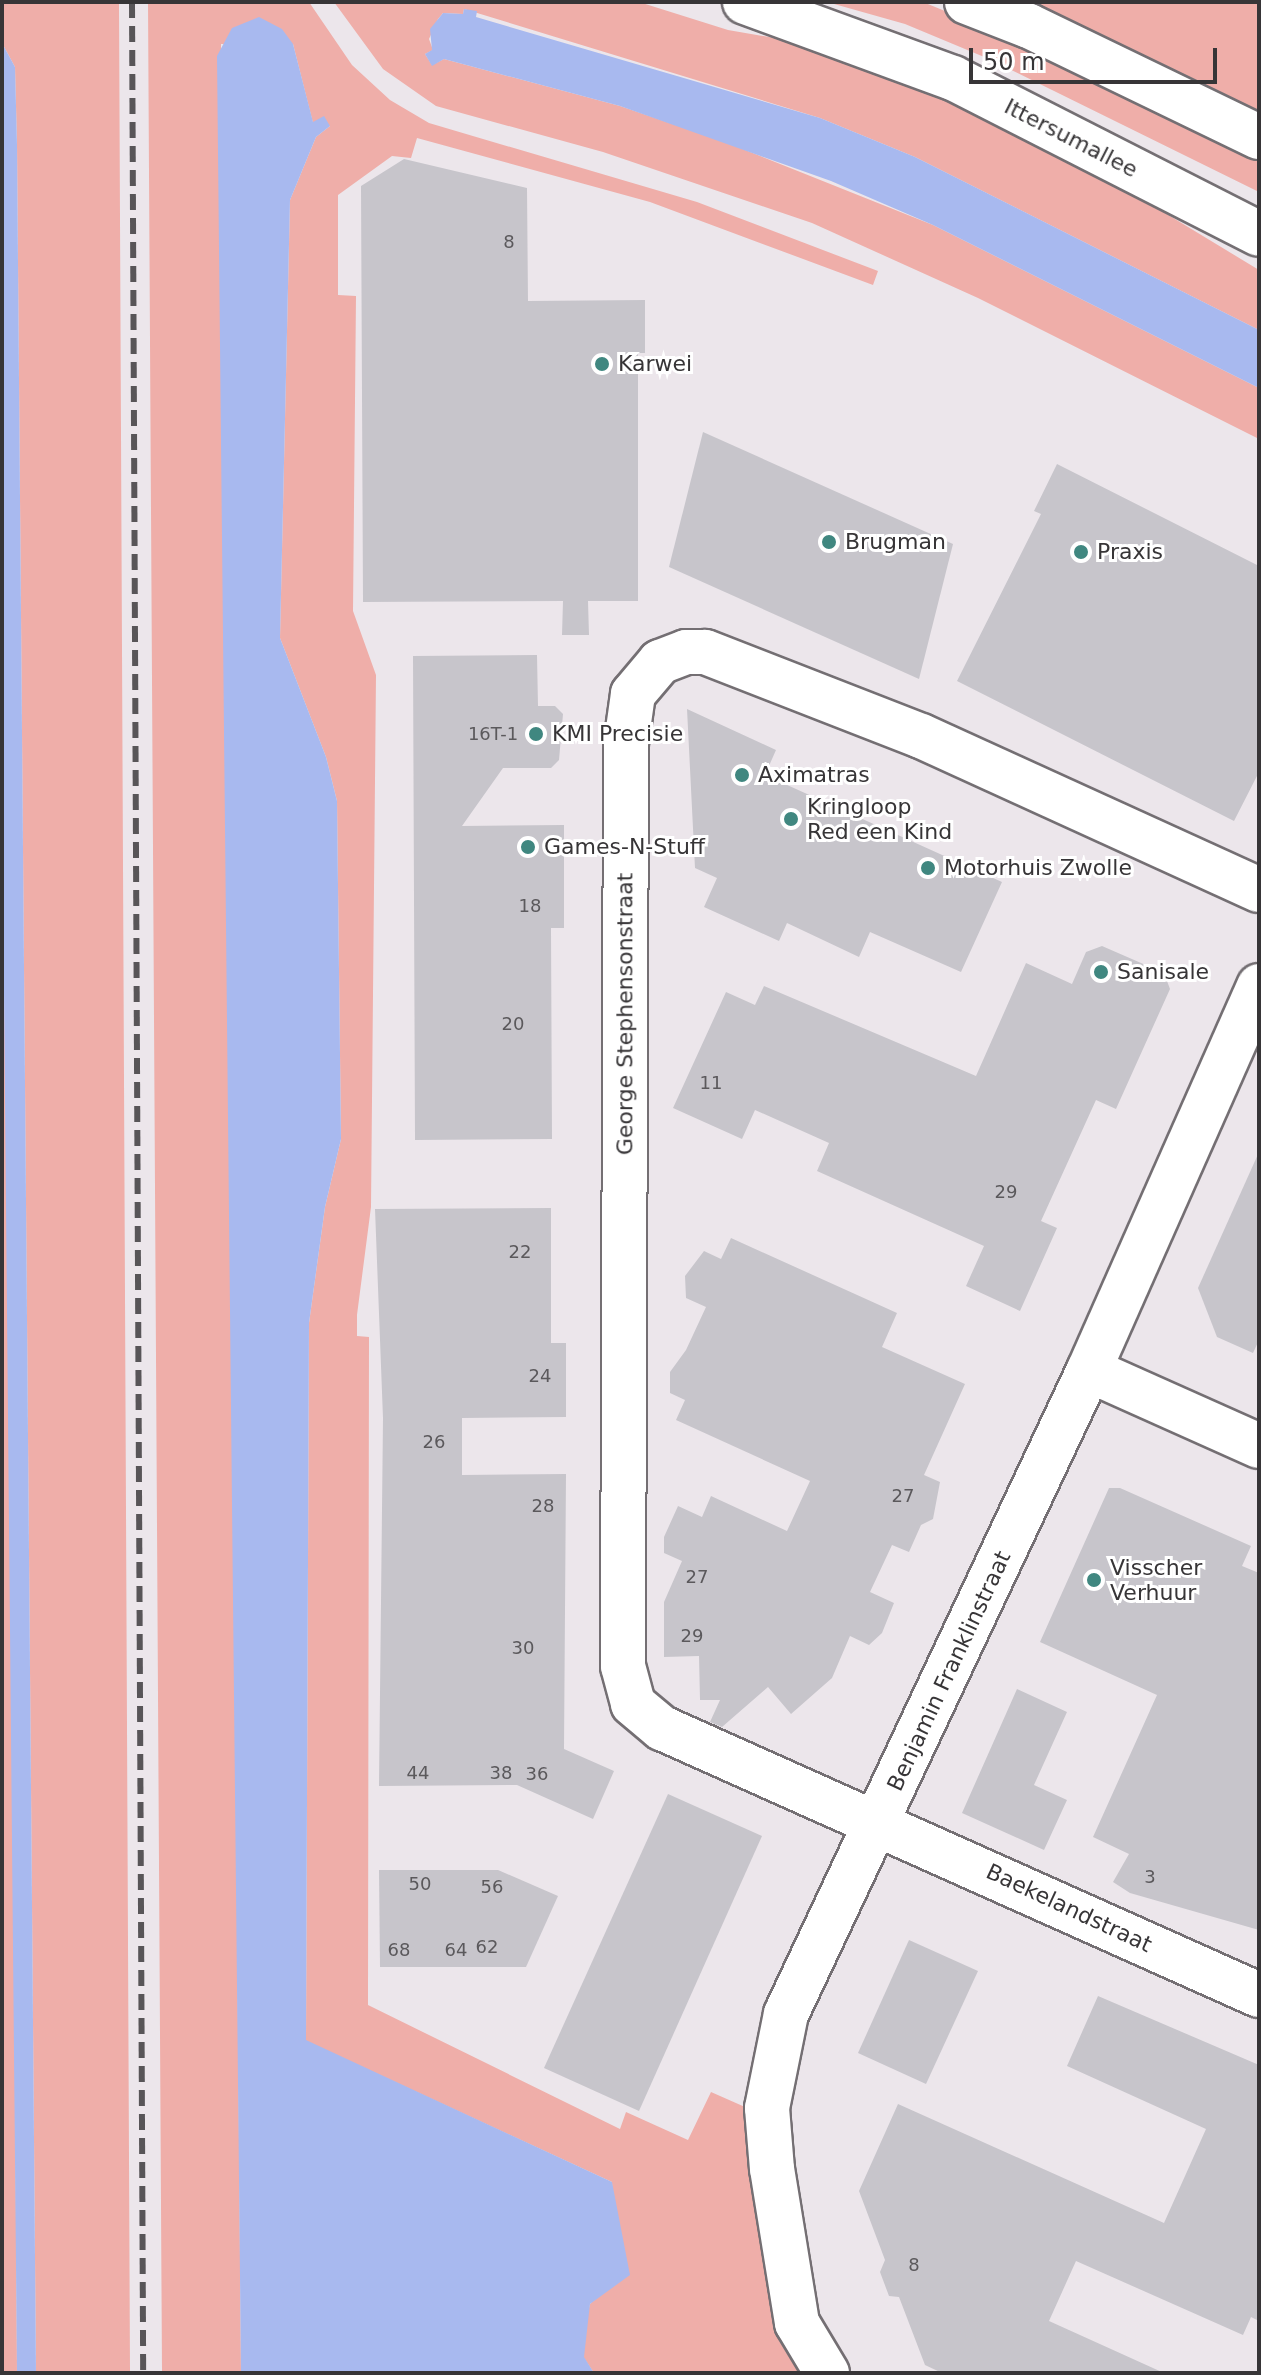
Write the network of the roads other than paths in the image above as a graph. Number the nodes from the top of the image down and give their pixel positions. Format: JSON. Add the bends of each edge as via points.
{"nodes":[{"id":1,"x":745,"y":2,"type":"edge"},
{"id":2,"x":967,"y":2,"type":"edge"},
{"id":3,"x":1259,"y":137,"type":"edge"},
{"id":4,"x":1259,"y":234,"type":"edge"},
{"id":5,"x":1259,"y":890,"type":"edge"},
{"id":6,"x":1259,"y":986,"type":"edge"},
{"id":7,"x":1089,"y":1370,"type":"junction"},
{"id":8,"x":1259,"y":1446,"type":"edge"},
{"id":9,"x":879,"y":1822,"type":"junction"},
{"id":10,"x":1259,"y":1995,"type":"edge"},
{"id":11,"x":827,"y":2373,"type":"edge"}],
"edges":[{"from":1,"to":4,"type":"street","name":"Ittersumallee","via":[[953,78]]},
{"from":2,"to":3,"type":"street","via":[[1029,26]]},
{"from":5,"to":9,"type":"street","name":"George Stephensonstraat","via":[[921,736],[705,652],[660,662],[633,694],[626,744],[623,1666],[633,1704],[662,1728]]},
{"from":6,"to":7,"type":"street","name":"Benjamin Franklinstraat"},
{"from":7,"to":8,"type":"street"},
{"from":7,"to":9,"type":"street","name":"Benjamin Franklinstraat"},
{"from":9,"to":10,"type":"street","name":"Baekelandstraat"},
{"from":9,"to":11,"type":"street","name":"Benjamin Franklinstraat","via":[[786,2014],[767,2108],[797,2323]]}]}
